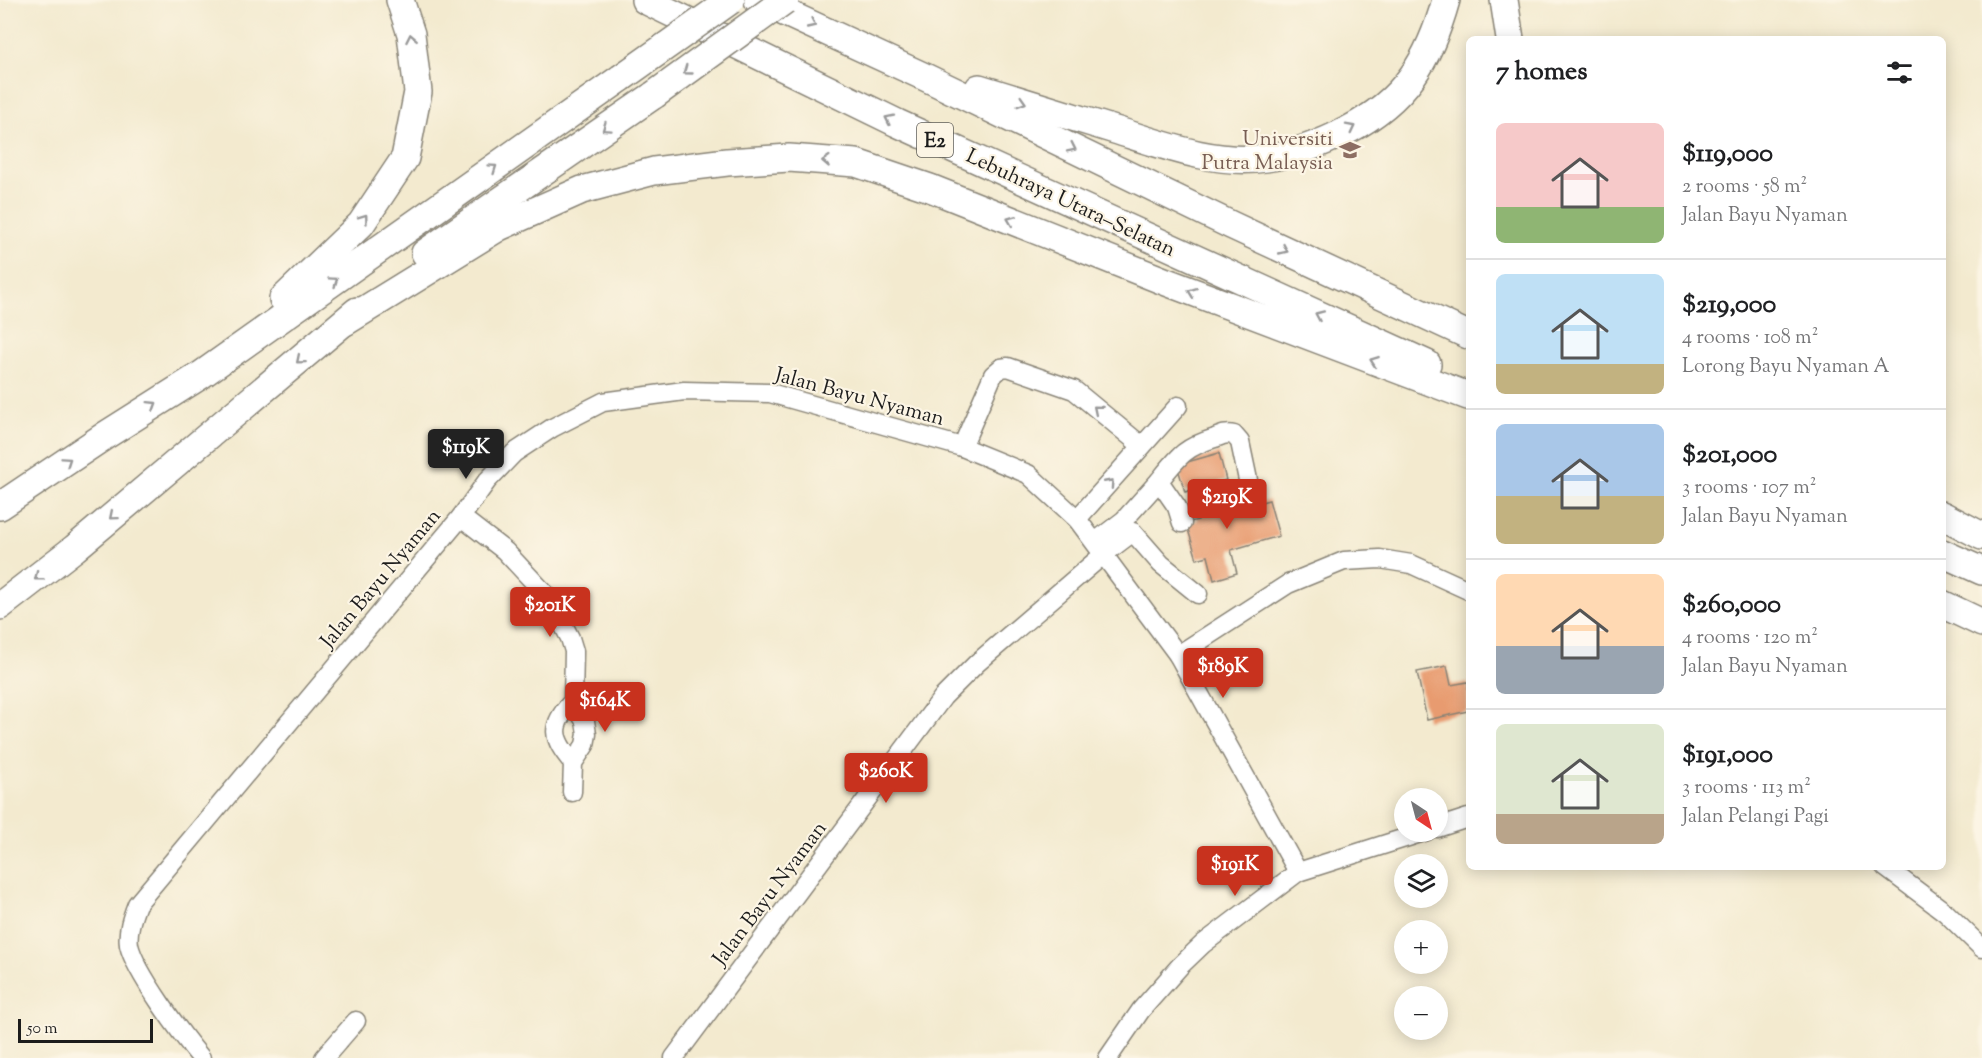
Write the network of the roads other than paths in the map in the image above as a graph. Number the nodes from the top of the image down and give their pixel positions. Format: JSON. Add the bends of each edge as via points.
{"nodes":[{"id":1,"x":400,"y":0,"type":"edge"},
{"id":2,"x":645,"y":0,"type":"edge"},
{"id":3,"x":731,"y":0,"type":"edge"},
{"id":4,"x":758,"y":0,"type":"edge"},
{"id":5,"x":785,"y":0,"type":"edge"},
{"id":6,"x":1446,"y":0,"type":"edge"},
{"id":7,"x":1504,"y":0,"type":"edge"},
{"id":8,"x":1510,"y":36,"type":"edge"},
{"id":9,"x":925,"y":77,"type":"junction"},
{"id":10,"x":345,"y":322,"type":"junction"},
{"id":11,"x":1466,"y":333,"type":"edge"},
{"id":12,"x":201,"y":375,"type":"junction"},
{"id":13,"x":1466,"y":381,"type":"edge"},
{"id":14,"x":1466,"y":395,"type":"edge"},
{"id":15,"x":1178,"y":406,"type":"dead end"},
{"id":16,"x":1142,"y":446,"type":"junction"},
{"id":17,"x":962,"y":447,"type":"junction"},
{"id":18,"x":1248,"y":480,"type":"dead end"},
{"id":19,"x":1159,"y":481,"type":"junction"},
{"id":20,"x":0,"y":506,"type":"edge"},
{"id":21,"x":461,"y":517,"type":"junction"},
{"id":22,"x":1946,"y":517,"type":"edge"},
{"id":23,"x":1077,"y":519,"type":"junction"},
{"id":24,"x":1182,"y":523,"type":"dead end"},
{"id":25,"x":1129,"y":526,"type":"junction"},
{"id":26,"x":1982,"y":536,"type":"edge"},
{"id":27,"x":1100,"y":548,"type":"junction"},
{"id":28,"x":1946,"y":555,"type":"edge"},
{"id":29,"x":1982,"y":571,"type":"edge"},
{"id":30,"x":1466,"y":589,"type":"edge"},
{"id":31,"x":1198,"y":594,"type":"dead end"},
{"id":32,"x":0,"y":606,"type":"edge"},
{"id":33,"x":1946,"y":606,"type":"edge"},
{"id":34,"x":1982,"y":622,"type":"edge"},
{"id":35,"x":1178,"y":655,"type":"junction"},
{"id":36,"x":573,"y":701,"type":"junction"},
{"id":37,"x":573,"y":763,"type":"junction"},
{"id":38,"x":572,"y":792,"type":"dead end"},
{"id":39,"x":1466,"y":819,"type":"edge"},
{"id":40,"x":1448,"y":824,"type":"edge"},
{"id":41,"x":1394,"y":841,"type":"edge"},
{"id":42,"x":1889,"y":870,"type":"edge"},
{"id":43,"x":1298,"y":872,"type":"junction"},
{"id":44,"x":1982,"y":948,"type":"edge"},
{"id":45,"x":356,"y":1021,"type":"dead end"},
{"id":46,"x":201,"y":1058,"type":"edge"},
{"id":47,"x":324,"y":1058,"type":"edge"},
{"id":48,"x":674,"y":1058,"type":"edge"},
{"id":49,"x":1108,"y":1058,"type":"edge"}],
"edges":[{"from":12,"to":1,"type":"highway","one_way":true,"via":[[361,224],[405,158],[418,92],[411,34]]},
{"from":13,"to":2,"type":"highway","name":"Lebuhraya Utara–Selatan","number":"E2","one_way":true,"via":[[908,128]]},
{"from":12,"to":3,"type":"highway","one_way":true,"bridge":true},
{"from":4,"to":9,"type":"highway","number":"E2","one_way":true},
{"from":5,"to":10,"type":"highway","one_way":true,"bridge":true,"via":[[414,261]]},
{"from":9,"to":6,"type":"highway","one_way":true,"via":[[978,88],[1192,154],[1265,158],[1329,140],[1366,120],[1398,96],[1424,60]]},
{"from":7,"to":8,"type":"highway"},
{"from":9,"to":11,"type":"highway","number":"E2","one_way":true},
{"from":14,"to":10,"type":"highway","one_way":true,"via":[[1175,286],[930,188],[856,163],[789,158],[654,171],[582,190],[499,227]]},
{"from":10,"to":32,"type":"highway","one_way":true},
{"from":20,"to":12,"type":"highway","one_way":true},
{"from":15,"to":16,"type":"street"},
{"from":16,"to":17,"type":"street","one_way":true,"via":[[1074,390],[1008,367],[993,375]]},
{"from":23,"to":16,"type":"street","one_way":true},
{"from":17,"to":21,"type":"street","name":"Jalan Bayu Nyaman","via":[[770,393],[684,391],[603,402],[514,453]]},
{"from":17,"to":23,"type":"street","name":"Jalan Bayu Nyaman","via":[[1029,474]]},
{"from":18,"to":19,"type":"street","via":[[1240,442],[1228,434],[1194,444]]},
{"from":19,"to":24,"type":"street","via":[[1177,507]]},
{"from":19,"to":25,"type":"street"},
{"from":21,"to":36,"type":"street","via":[[505,550],[549,598],[574,651]]},
{"from":21,"to":46,"type":"street","name":"Jalan Bayu Nyaman","via":[[137,904],[129,944],[140,971]]},
{"from":22,"to":26,"type":"highway"},
{"from":23,"to":27,"type":"street","name":"Jalan Bayu Nyaman"},
{"from":25,"to":27,"type":"street"},
{"from":25,"to":31,"type":"street","via":[[1161,564]]},
{"from":27,"to":35,"type":"street","name":"Jalan Bayu Nyaman"},
{"from":27,"to":48,"type":"street","name":"Jalan Bayu Nyaman","via":[[943,697]]},
{"from":28,"to":29,"type":"highway"},
{"from":30,"to":35,"type":"street","via":[[1411,564],[1380,559],[1344,561],[1288,584]]},
{"from":33,"to":34,"type":"highway"},
{"from":35,"to":43,"type":"street","name":"Jalan Bayu Nyaman"},
{"from":36,"to":37,"type":"street","via":[[585,721],[587,734]]},
{"from":36,"to":37,"type":"street","via":[[557,725],[556,738]]},
{"from":37,"to":38,"type":"street"},
{"from":39,"to":40,"type":"street"},
{"from":41,"to":43,"type":"street"},
{"from":42,"to":44,"type":"street","via":[[1946,912]]},
{"from":43,"to":49,"type":"street","via":[[1180,966]]},
{"from":45,"to":47,"type":"street"}]}
